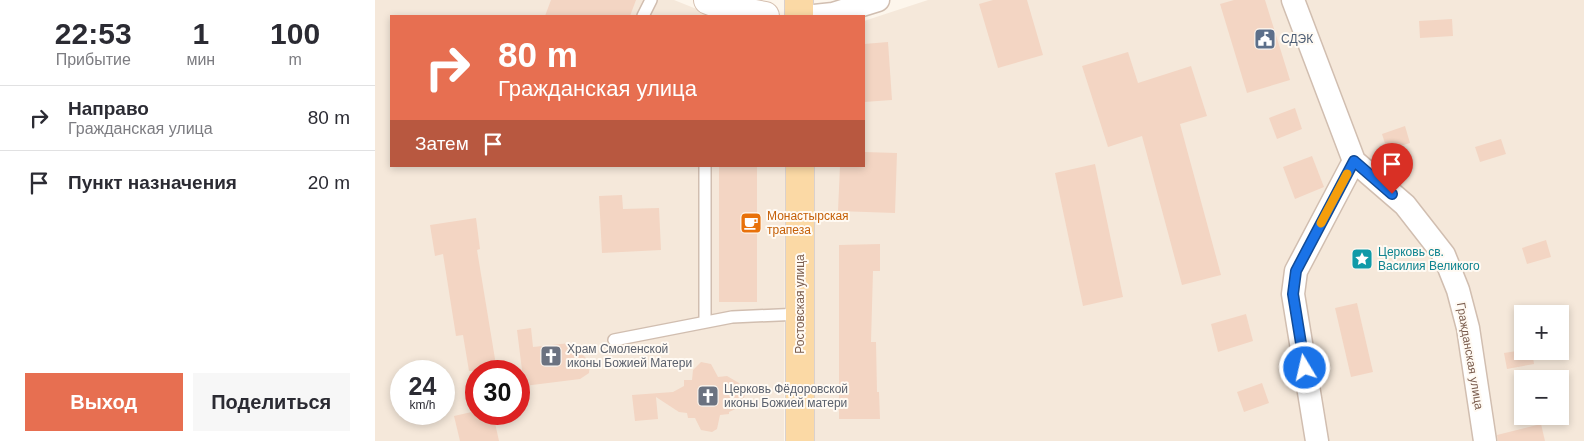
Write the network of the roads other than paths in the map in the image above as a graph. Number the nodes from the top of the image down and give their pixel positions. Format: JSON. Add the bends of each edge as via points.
{"nodes":[{"id":1,"x":651,"y":0,"type":"edge"},
{"id":2,"x":708,"y":0,"type":"edge"},
{"id":3,"x":799,"y":0,"type":"edge"},
{"id":4,"x":877,"y":0,"type":"edge"},
{"id":5,"x":1293,"y":0,"type":"edge"},
{"id":6,"x":644,"y":15,"type":"edge"},
{"id":7,"x":760,"y":15,"type":"edge"},
{"id":8,"x":799,"y":15,"type":"edge"},
{"id":9,"x":824,"y":15,"type":"edge"},
{"id":10,"x":1354,"y":161,"type":"junction"},
{"id":11,"x":705,"y":167,"type":"edge"},
{"id":12,"x":800,"y":167,"type":"edge"},
{"id":13,"x":801,"y":314,"type":"junction"},
{"id":14,"x":705,"y":321,"type":"junction"},
{"id":15,"x":614,"y":340,"type":"dead end"},
{"id":16,"x":800,"y":441,"type":"edge"},
{"id":17,"x":1317,"y":441,"type":"edge"},
{"id":18,"x":1485,"y":441,"type":"edge"}],
"edges":[{"from":1,"to":6,"type":"lane"},
{"from":2,"to":7,"type":"main road"},
{"from":3,"to":8,"type":"main road"},
{"from":4,"to":9,"type":"street"},
{"from":5,"to":10,"type":"street","name":"Гражданская улица"},
{"from":10,"to":17,"type":"street","via":[[1296,271],[1293,294]]},
{"from":10,"to":18,"type":"street","name":"Гражданская улица","via":[[1405,205],[1444,255],[1468,328]]},
{"from":11,"to":14,"type":"lane"},
{"from":12,"to":13,"type":"main road","name":"Ростовская улица"},
{"from":13,"to":14,"type":"lane"},
{"from":13,"to":16,"type":"main road","name":"Ростовская улица"},
{"from":14,"to":15,"type":"lane"}]}
